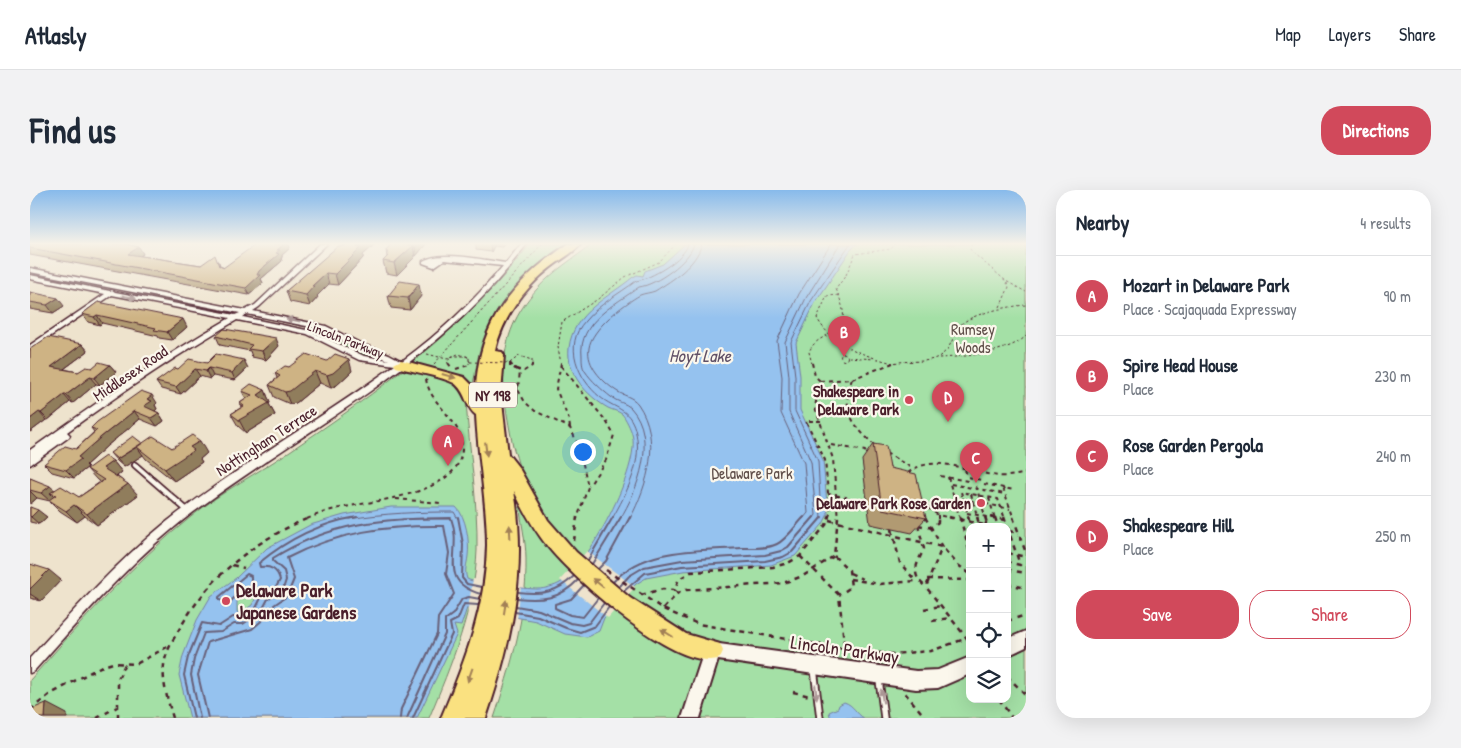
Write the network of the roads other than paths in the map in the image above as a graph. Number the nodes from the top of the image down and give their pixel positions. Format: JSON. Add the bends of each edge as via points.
{"nodes":[{"id":1,"x":297,"y":269,"type":"edge"},
{"id":2,"x":506,"y":269,"type":"edge"},
{"id":3,"x":543,"y":269,"type":"edge"},
{"id":4,"x":553,"y":269,"type":"edge"},
{"id":5,"x":30,"y":272,"type":"edge"},
{"id":6,"x":72,"y":278,"type":"junction"},
{"id":7,"x":62,"y":284,"type":"junction"},
{"id":8,"x":112,"y":289,"type":"junction"},
{"id":9,"x":179,"y":298,"type":"junction"},
{"id":10,"x":171,"y":305,"type":"junction"},
{"id":11,"x":248,"y":312,"type":"junction"},
{"id":12,"x":239,"y":318,"type":"junction"},
{"id":13,"x":318,"y":326,"type":"junction"},
{"id":14,"x":309,"y":332,"type":"junction"},
{"id":15,"x":30,"y":342,"type":"edge"},
{"id":16,"x":30,"y":348,"type":"edge"},
{"id":17,"x":401,"y":364,"type":"junction"},
{"id":18,"x":99,"y":407,"type":"junction"},
{"id":19,"x":483,"y":420,"type":"junction"},
{"id":20,"x":30,"y":454,"type":"edge"},
{"id":21,"x":501,"y":456,"type":"junction"},
{"id":22,"x":30,"y":462,"type":"edge"},
{"id":23,"x":134,"y":465,"type":"dead end"},
{"id":24,"x":188,"y":511,"type":"junction"},
{"id":25,"x":501,"y":580,"type":"junction"},
{"id":26,"x":1026,"y":639,"type":"edge"},
{"id":27,"x":1011,"y":646,"type":"edge"},
{"id":28,"x":712,"y":651,"type":"junction"},
{"id":29,"x":813,"y":665,"type":"junction"},
{"id":30,"x":30,"y":667,"type":"edge"},
{"id":31,"x":966,"y":667,"type":"edge"},
{"id":32,"x":885,"y":676,"type":"junction"},
{"id":33,"x":459,"y":714,"type":"edge"},
{"id":34,"x":691,"y":718,"type":"edge"},
{"id":35,"x":820,"y":718,"type":"edge"},
{"id":36,"x":884,"y":718,"type":"edge"}],
"edges":[{"from":1,"to":11,"type":"street","name":"Middlesex Road"},
{"from":2,"to":17,"type":"street","name":"Nottingham Terrace","via":[[456,320]]},
{"from":3,"to":19,"type":"highway","number":"NY 198","via":[[529,279],[500,317],[490,340],[481,388]]},
{"from":4,"to":21,"type":"highway","number":"NY 198","via":[[531,288],[515,310],[497,354],[493,385]]},
{"from":5,"to":6,"type":"street","name":"Lincoln Parkway"},
{"from":5,"to":7,"type":"street","name":"Lincoln Parkway"},
{"from":6,"to":7,"type":"street"},
{"from":6,"to":8,"type":"street","name":"Lincoln Parkway"},
{"from":7,"to":8,"type":"street","name":"Lincoln Parkway"},
{"from":8,"to":9,"type":"street","name":"Lincoln Parkway"},
{"from":8,"to":10,"type":"street","name":"Lincoln Parkway","one_way":true},
{"from":8,"to":15,"type":"street"},
{"from":8,"to":16,"type":"street"},
{"from":9,"to":10,"type":"street"},
{"from":9,"to":11,"type":"street","name":"Lincoln Parkway"},
{"from":10,"to":12,"type":"street","name":"Lincoln Parkway"},
{"from":11,"to":12,"type":"street","name":"Middlesex Road"},
{"from":13,"to":11,"type":"street","name":"Lincoln Parkway","one_way":true},
{"from":12,"to":14,"type":"street","name":"Lincoln Parkway"},
{"from":12,"to":18,"type":"street","name":"Middlesex Road"},
{"from":13,"to":14,"type":"street"},
{"from":13,"to":17,"type":"street","name":"Lincoln Parkway","via":[[362,348],[389,355]]},
{"from":14,"to":17,"type":"street","name":"Lincoln Parkway","via":[[362,358]]},
{"from":17,"to":19,"type":"highway","one_way":true,"via":[[459,380],[472,394]]},
{"from":17,"to":24,"type":"street","name":"Nottingham Terrace","via":[[346,406]]},
{"from":18,"to":20,"type":"street","name":"Middlesex Road"},
{"from":18,"to":22,"type":"street","name":"Middlesex Road"},
{"from":19,"to":25,"type":"highway","number":"NY 198","one_way":true},
{"from":25,"to":21,"type":"highway","number":"NY 198","one_way":true,"via":[[511,549],[510,515]]},
{"from":28,"to":21,"type":"highway","one_way":true,"via":[[680,642],[632,596],[574,554],[535,514],[514,472]]},
{"from":23,"to":24,"type":"lane"},
{"from":24,"to":30,"type":"street","name":"Nottingham Terrace","via":[[123,567]]},
{"from":25,"to":33,"type":"highway","number":"NY 198","via":[[492,632],[491,672]]},
{"from":26,"to":27,"type":"street"},
{"from":28,"to":29,"type":"street","name":"Lincoln Parkway"},
{"from":28,"to":34,"type":"street"},
{"from":29,"to":32,"type":"street","name":"Lincoln Parkway"},
{"from":29,"to":35,"type":"lane","one_way":true},
{"from":31,"to":32,"type":"street","name":"Lincoln Parkway","via":[[938,679]]},
{"from":36,"to":32,"type":"lane","one_way":true}]}
